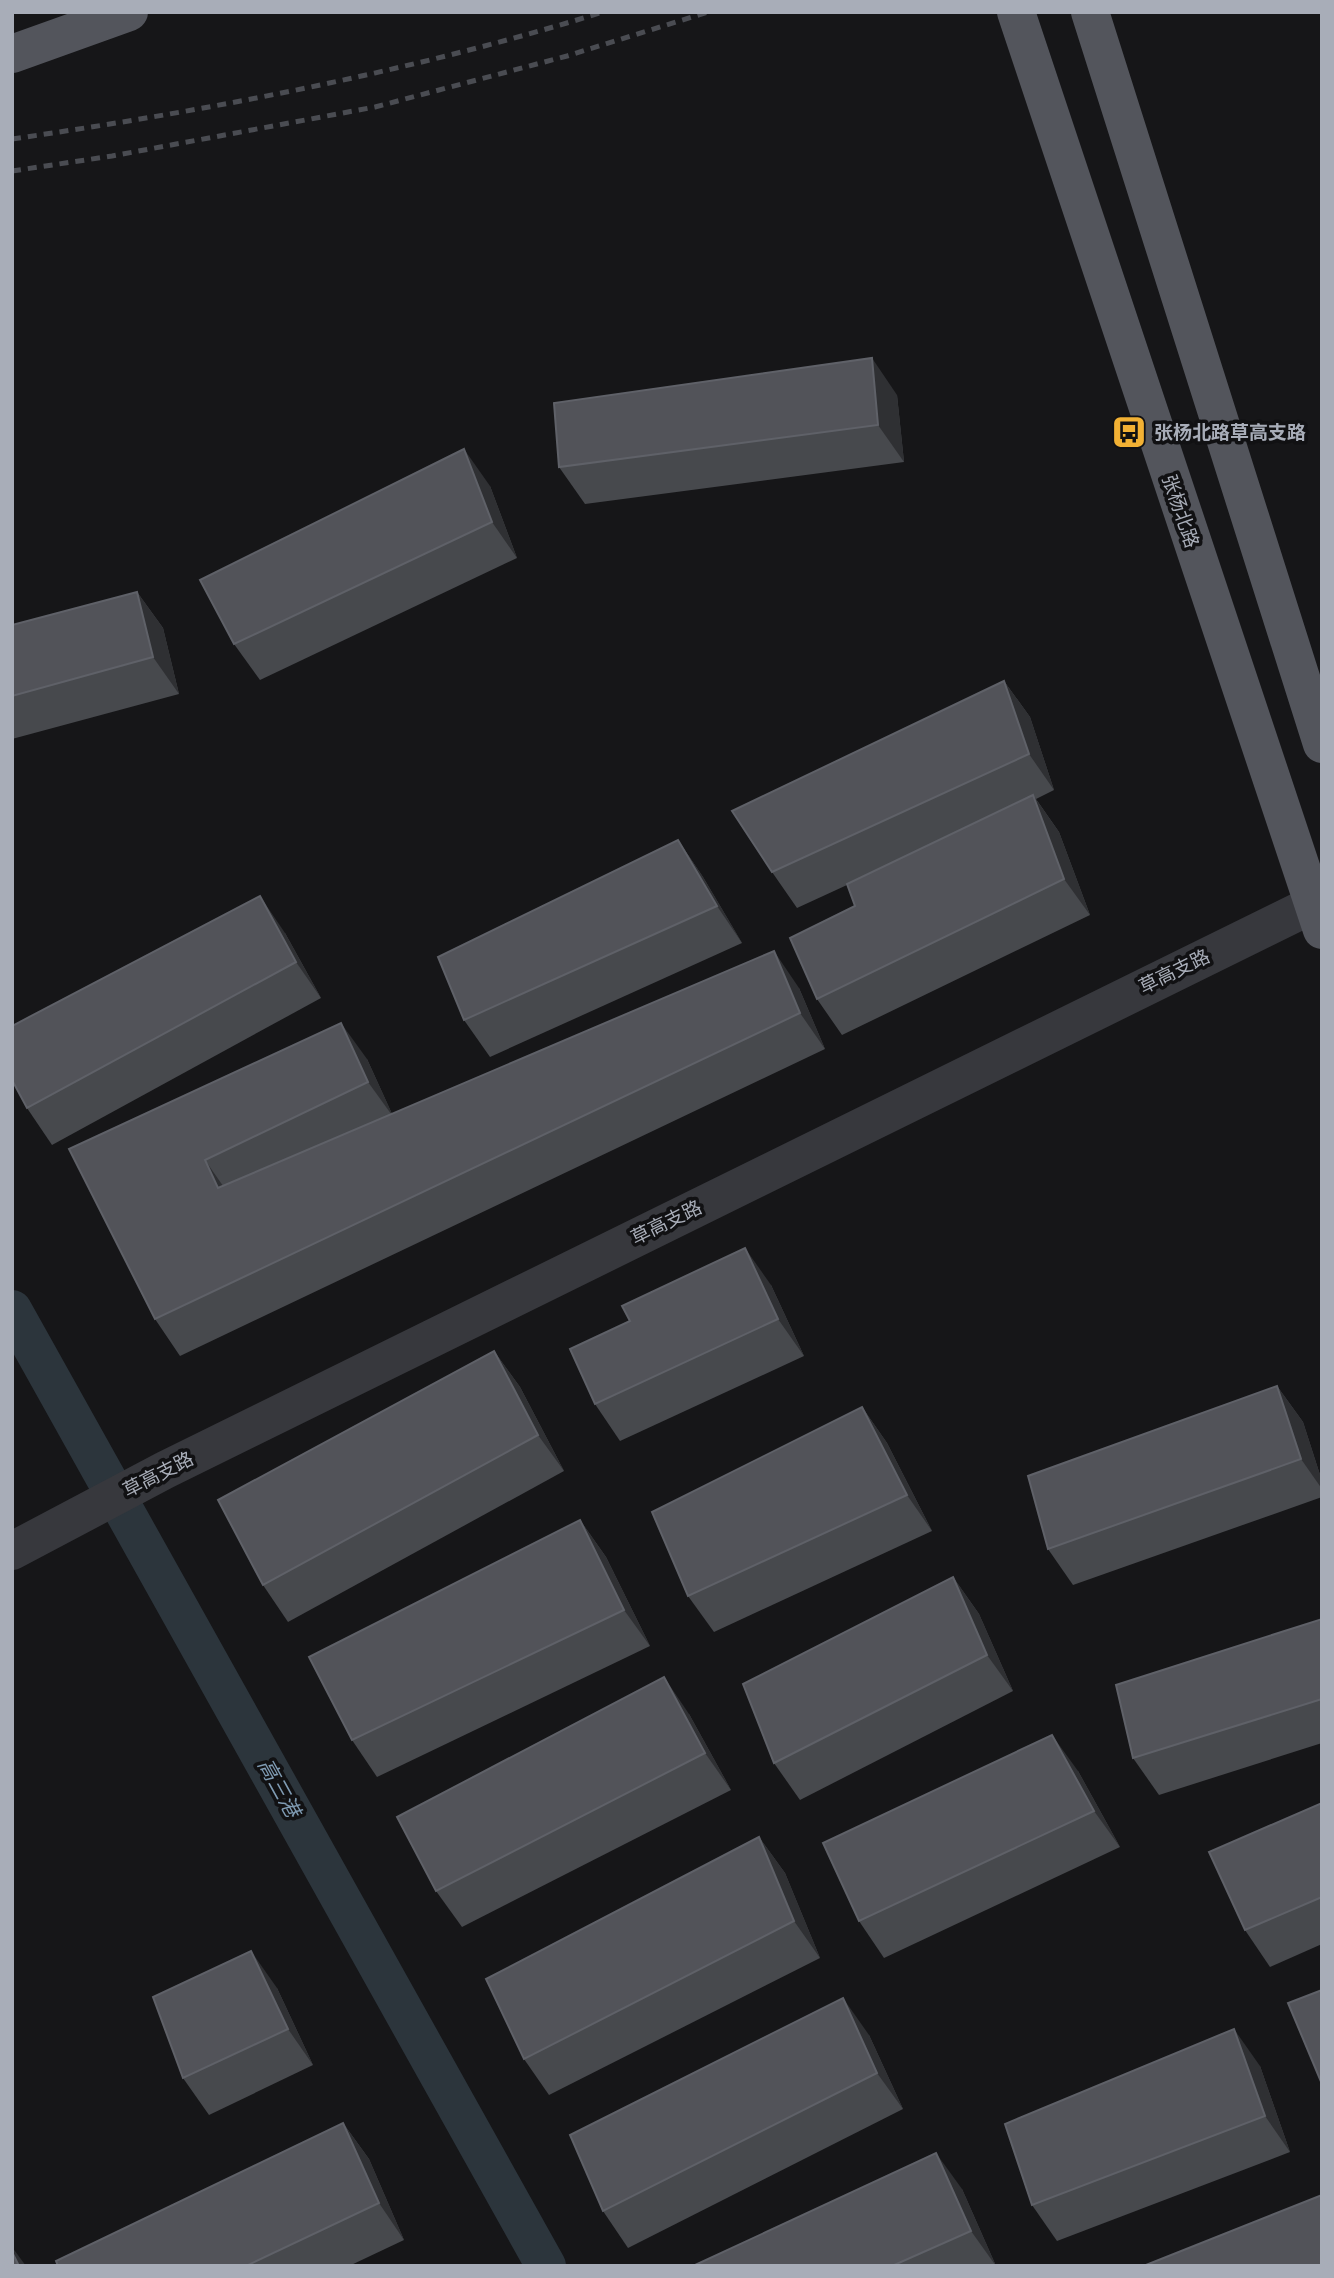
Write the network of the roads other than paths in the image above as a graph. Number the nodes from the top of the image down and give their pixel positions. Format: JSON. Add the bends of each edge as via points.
{"nodes":[{"id":1,"x":129,"y":12,"type":"edge"},
{"id":2,"x":1016,"y":12,"type":"edge"},
{"id":3,"x":1090,"y":12,"type":"edge"},
{"id":4,"x":12,"y":54,"type":"edge"},
{"id":5,"x":1322,"y":744,"type":"edge"},
{"id":6,"x":1319,"y":911,"type":"edge"},
{"id":7,"x":23,"y":1545,"type":"edge"}],
"edges":[{"from":1,"to":4,"type":"main road"},
{"from":2,"to":6,"type":"main road","name":"张杨北路"},
{"from":3,"to":5,"type":"main road"},
{"from":6,"to":7,"type":"street","name":"草高支路","via":[[165,1470]]}]}
